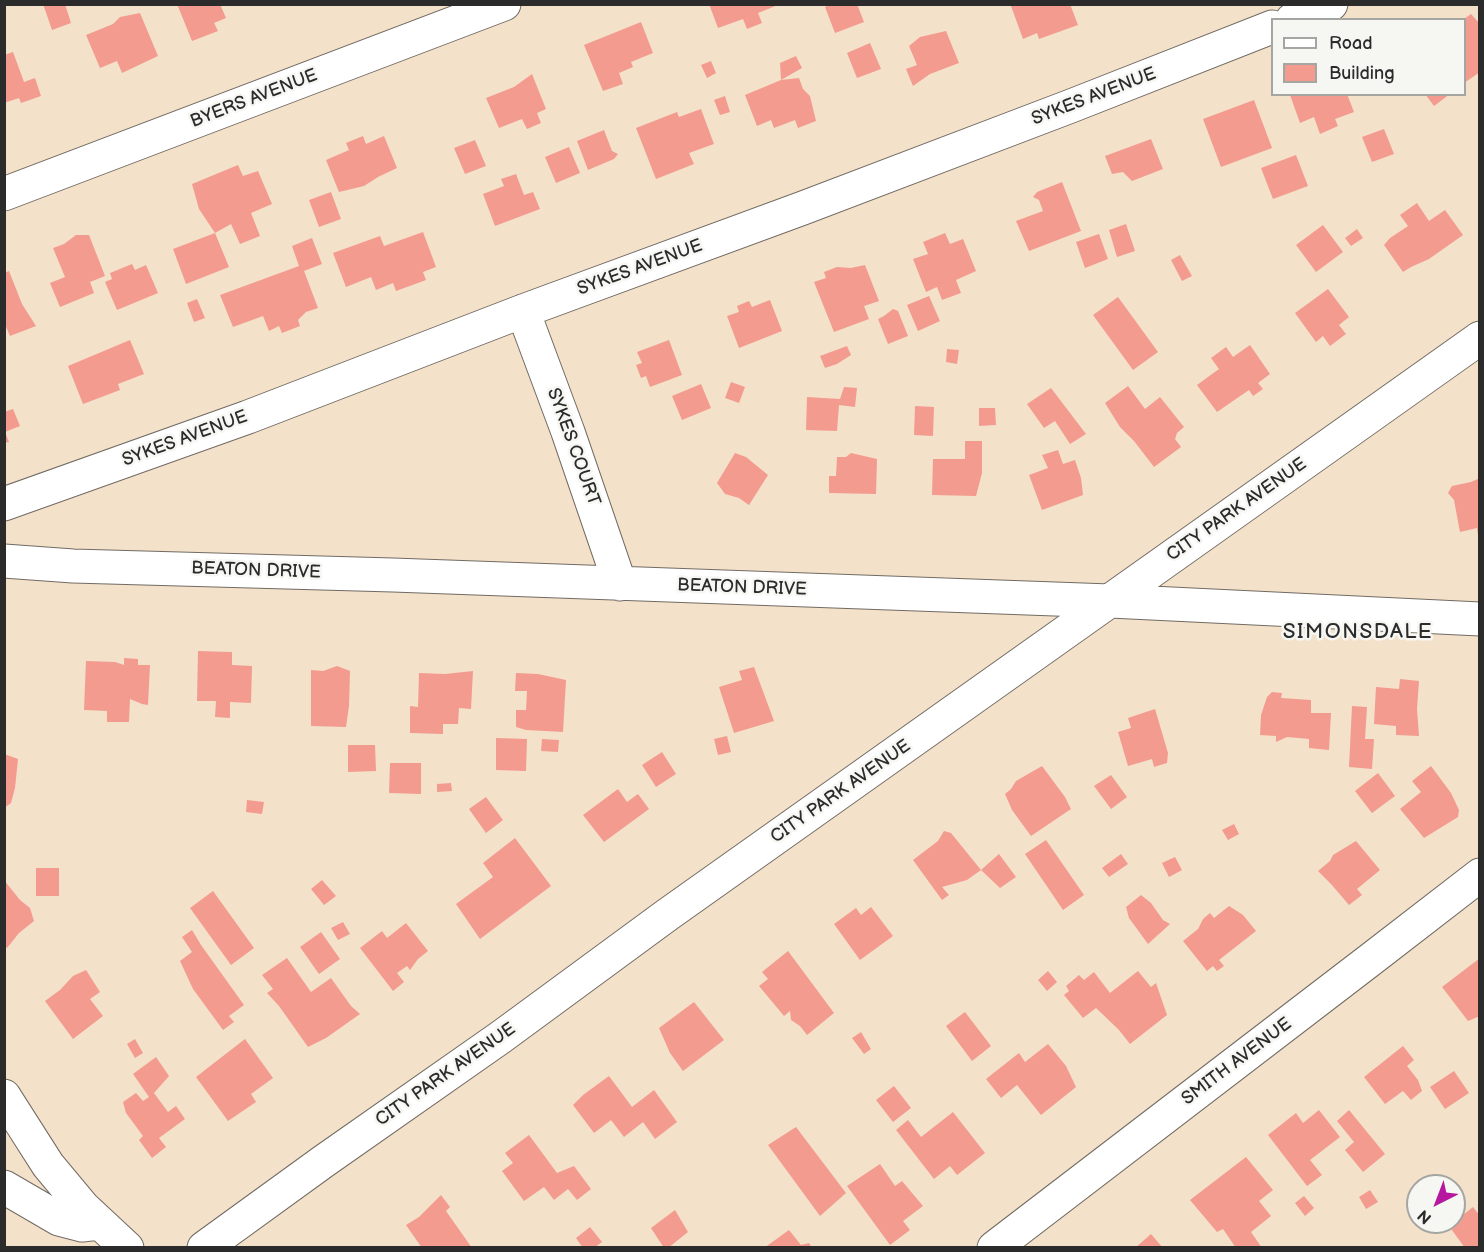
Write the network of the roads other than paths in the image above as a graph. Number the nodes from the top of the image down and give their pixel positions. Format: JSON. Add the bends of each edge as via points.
{"nodes":[{"id":1,"x":504,"y":4,"type":"edge"},
{"id":2,"x":1331,"y":4,"type":"edge"},
{"id":3,"x":1297,"y":18,"type":"edge"},
{"id":4,"x":1271,"y":27,"type":"edge"},
{"id":5,"x":4,"y":194,"type":"edge"},
{"id":6,"x":523,"y":311,"type":"junction"},
{"id":7,"x":1477,"y":344,"type":"edge"},
{"id":8,"x":4,"y":504,"type":"edge"},
{"id":9,"x":4,"y":561,"type":"edge"},
{"id":10,"x":620,"y":584,"type":"junction"},
{"id":11,"x":1110,"y":602,"type":"junction"},
{"id":12,"x":1479,"y":619,"type":"edge"},
{"id":13,"x":1479,"y":875,"type":"edge"},
{"id":14,"x":4,"y":1096,"type":"edge"},
{"id":15,"x":4,"y":1187,"type":"edge"},
{"id":16,"x":99,"y":1223,"type":"junction"},
{"id":17,"x":127,"y":1248,"type":"edge"},
{"id":18,"x":204,"y":1248,"type":"edge"},
{"id":19,"x":993,"y":1248,"type":"edge"}],
"edges":[{"from":1,"to":5,"type":"street","name":"BYERS AVENUE"},
{"from":2,"to":3,"type":"street"},
{"from":4,"to":6,"type":"street","name":"SYKES AVENUE","via":[[825,200]]},
{"from":6,"to":8,"type":"street","name":"SYKES AVENUE","via":[[248,417]]},
{"from":6,"to":10,"type":"street","name":"SYKES COURT"},
{"from":7,"to":11,"type":"street","name":"CITY PARK AVENUE"},
{"from":9,"to":10,"type":"street","name":"BEATON DRIVE"},
{"from":10,"to":11,"type":"street","name":"BEATON DRIVE"},
{"from":11,"to":12,"type":"street","name":"BEATON DRIVE"},
{"from":11,"to":18,"type":"street","name":"CITY PARK AVENUE"},
{"from":13,"to":19,"type":"street","name":"SMITH AVENUE"},
{"from":14,"to":16,"type":"street","via":[[48,1165]]},
{"from":15,"to":16,"type":"street","via":[[60,1219],[82,1225]]},
{"from":16,"to":17,"type":"street"}]}
